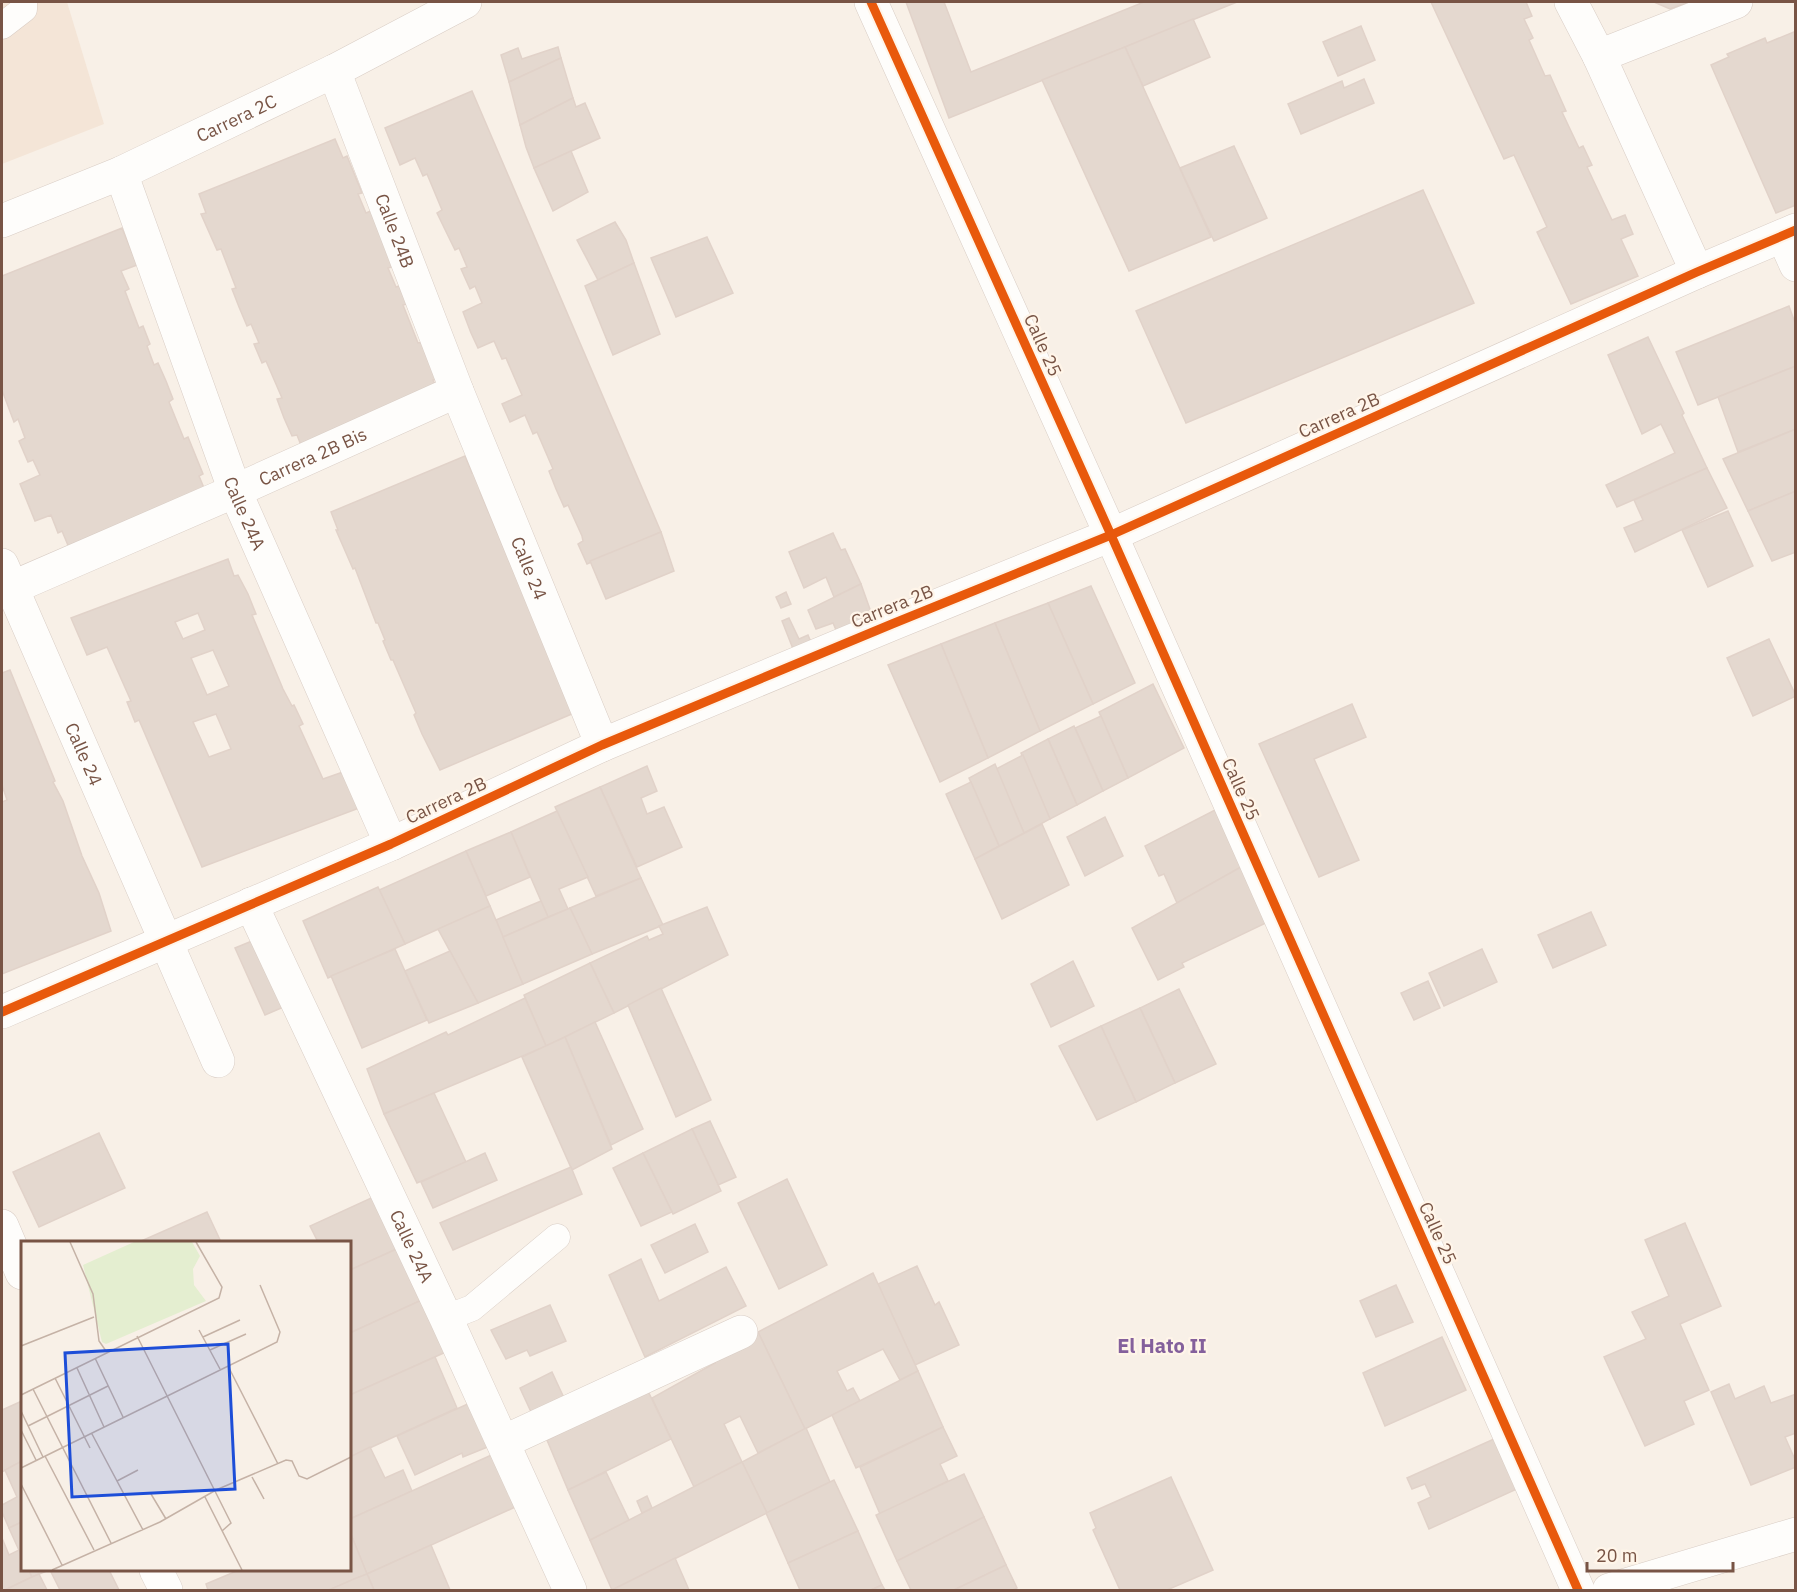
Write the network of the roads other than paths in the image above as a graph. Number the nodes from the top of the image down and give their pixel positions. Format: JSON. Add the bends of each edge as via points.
{"nodes":[{"id":1,"x":24,"y":2,"type":"edge"},
{"id":2,"x":871,"y":2,"type":"edge"},
{"id":3,"x":1571,"y":2,"type":"edge"},
{"id":4,"x":1736,"y":2,"type":"edge"},
{"id":5,"x":459,"y":3,"type":"edge"},
{"id":6,"x":2,"y":26,"type":"edge"},
{"id":7,"x":1599,"y":56,"type":"junction"},
{"id":8,"x":334,"y":71,"type":"junction"},
{"id":9,"x":121,"y":173,"type":"junction"},
{"id":10,"x":2,"y":221,"type":"edge"},
{"id":11,"x":1791,"y":244,"type":"edge"},
{"id":12,"x":1698,"y":272,"type":"junction"},
{"id":13,"x":457,"y":391,"type":"junction"},
{"id":14,"x":235,"y":491,"type":"junction"},
{"id":15,"x":1111,"y":536,"type":"junction"},
{"id":16,"x":5,"y":581,"type":"edge"},
{"id":17,"x":602,"y":745,"type":"junction"},
{"id":18,"x":391,"y":844,"type":"junction"},
{"id":19,"x":251,"y":904,"type":"junction"},
{"id":20,"x":165,"y":942,"type":"junction"},
{"id":21,"x":2,"y":1011,"type":"edge"},
{"id":22,"x":218,"y":1061,"type":"dead end"},
{"id":23,"x":2,"y":1226,"type":"edge"},
{"id":24,"x":557,"y":1237,"type":"dead end"},
{"id":25,"x":21,"y":1271,"type":"edge"},
{"id":26,"x":446,"y":1318,"type":"junction"},
{"id":27,"x":741,"y":1332,"type":"dead end"},
{"id":28,"x":503,"y":1442,"type":"junction"},
{"id":29,"x":1796,"y":1534,"type":"edge"},
{"id":30,"x":157,"y":1571,"type":"edge"},
{"id":31,"x":166,"y":1590,"type":"edge"},
{"id":32,"x":570,"y":1590,"type":"edge"},
{"id":33,"x":1578,"y":1590,"type":"edge"},
{"id":34,"x":1609,"y":1590,"type":"edge"}],
"edges":[{"from":1,"to":6,"type":"lane","via":[[24,9]]},
{"from":2,"to":15,"type":"street","name":"Calle 25"},
{"from":3,"to":7,"type":"street"},
{"from":4,"to":7,"type":"street"},
{"from":5,"to":8,"type":"street","name":"Carrera 2C"},
{"from":7,"to":12,"type":"street"},
{"from":8,"to":9,"type":"street","name":"Carrera 2C"},
{"from":8,"to":13,"type":"street","name":"Calle 24B"},
{"from":9,"to":10,"type":"street","name":"Carrera 2C"},
{"from":9,"to":14,"type":"street","name":"Calle 24A"},
{"from":11,"to":12,"type":"street","name":"Carrera 2B"},
{"from":12,"to":15,"type":"street","name":"Carrera 2B"},
{"from":13,"to":14,"type":"street","name":"Carrera 2B Bis"},
{"from":13,"to":17,"type":"street","name":"Calle 24"},
{"from":14,"to":16,"type":"street","name":"Carrera 2B Bis"},
{"from":14,"to":18,"type":"street","name":"Calle 24A"},
{"from":15,"to":17,"type":"street","name":"Carrera 2B"},
{"from":15,"to":33,"type":"street","name":"Calle 25"},
{"from":16,"to":20,"type":"street","name":"Calle 24"},
{"from":17,"to":18,"type":"street","name":"Carrera 2B"},
{"from":18,"to":19,"type":"street","name":"Carrera 2B"},
{"from":19,"to":20,"type":"street","name":"Carrera 2B"},
{"from":19,"to":26,"type":"street","name":"Calle 24A"},
{"from":20,"to":21,"type":"street","name":"Carrera 2B"},
{"from":20,"to":22,"type":"street","name":"Calle 24"},
{"from":23,"to":25,"type":"street"},
{"from":24,"to":26,"type":"lane","via":[[472,1308]]},
{"from":26,"to":28,"type":"street","name":"Calle 24A"},
{"from":27,"to":28,"type":"street"},
{"from":28,"to":32,"type":"street","name":"Calle 24A"},
{"from":29,"to":34,"type":"street"},
{"from":30,"to":31,"type":"street"}]}
